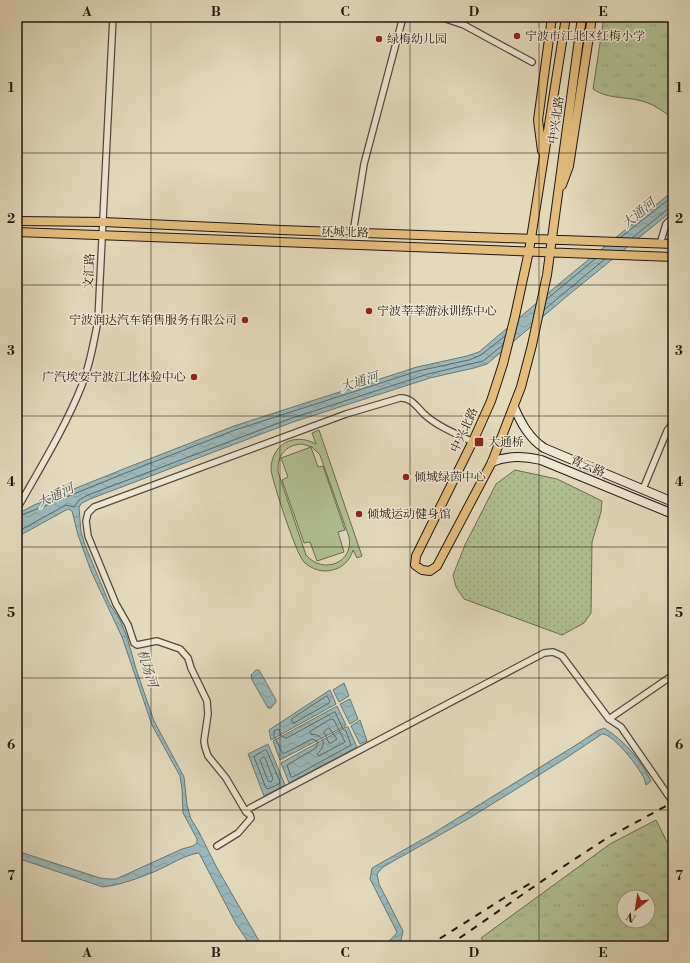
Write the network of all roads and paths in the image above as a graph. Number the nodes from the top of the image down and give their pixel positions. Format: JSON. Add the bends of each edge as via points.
{"nodes":[{"id":1,"x":113,"y":17,"type":"edge"},
{"id":2,"x":403,"y":17,"type":"edge"},
{"id":3,"x":440,"y":17,"type":"edge"},
{"id":4,"x":552,"y":17,"type":"edge"},
{"id":5,"x":566,"y":17,"type":"edge"},
{"id":6,"x":582,"y":17,"type":"edge"},
{"id":7,"x":592,"y":17,"type":"edge"},
{"id":8,"x":532,"y":62,"type":"dead end"},
{"id":9,"x":543,"y":162,"type":"junction"},
{"id":10,"x":556,"y":203,"type":"junction"},
{"id":11,"x":673,"y":217,"type":"edge"},
{"id":12,"x":17,"y":221,"type":"edge"},
{"id":13,"x":103,"y":222,"type":"junction"},
{"id":14,"x":17,"y":232,"type":"edge"},
{"id":15,"x":353,"y":233,"type":"junction"},
{"id":16,"x":102,"y":235,"type":"junction"},
{"id":17,"x":530,"y":239,"type":"junction"},
{"id":18,"x":551,"y":240,"type":"junction"},
{"id":19,"x":660,"y":244,"type":"junction"},
{"id":20,"x":673,"y":244,"type":"edge"},
{"id":21,"x":529,"y":251,"type":"junction"},
{"id":22,"x":550,"y":253,"type":"junction"},
{"id":23,"x":673,"y":257,"type":"edge"},
{"id":24,"x":514,"y":407,"type":"junction"},
{"id":25,"x":673,"y":423,"type":"edge"},
{"id":26,"x":473,"y":442,"type":"junction"},
{"id":27,"x":492,"y":462,"type":"junction"},
{"id":28,"x":643,"y":489,"type":"junction"},
{"id":29,"x":673,"y":502,"type":"edge"},
{"id":30,"x":17,"y":509,"type":"edge"},
{"id":31,"x":673,"y":514,"type":"edge"},
{"id":32,"x":673,"y":675,"type":"edge"},
{"id":33,"x":609,"y":719,"type":"junction"},
{"id":34,"x":673,"y":798,"type":"edge"},
{"id":35,"x":246,"y":812,"type":"junction"},
{"id":36,"x":217,"y":846,"type":"dead end"}],
"edges":[{"from":1,"to":13,"type":"street","name":"文汇路"},
{"from":2,"to":15,"type":"street","via":[[364,164]]},
{"from":3,"to":8,"type":"street","via":[[464,25]]},
{"from":4,"to":9,"type":"main road","via":[[538,120]]},
{"from":5,"to":9,"type":"main road","name":"中兴北路"},
{"from":6,"to":10,"type":"main road","name":"中兴北路"},
{"from":7,"to":10,"type":"main road","via":[[569,166]]},
{"from":9,"to":17,"type":"main road","name":"中兴北路"},
{"from":10,"to":18,"type":"main road","name":"中兴北路"},
{"from":11,"to":19,"type":"street","via":[[666,224]]},
{"from":12,"to":13,"type":"main road","name":"环城北路"},
{"from":13,"to":15,"type":"main road","name":"环城北路"},
{"from":13,"to":16,"type":"street","name":"文汇路"},
{"from":14,"to":16,"type":"main road","name":"环城北路"},
{"from":15,"to":17,"type":"main road","name":"环城北路"},
{"from":16,"to":21,"type":"main road","name":"环城北路"},
{"from":16,"to":30,"type":"street","name":"文汇路","via":[[98,320],[92,354],[64,424]]},
{"from":17,"to":18,"type":"main road","name":"环城北路"},
{"from":17,"to":21,"type":"main road","name":"中兴北路"},
{"from":18,"to":19,"type":"main road","name":"环城北路"},
{"from":18,"to":22,"type":"main road","name":"中兴北路"},
{"from":19,"to":20,"type":"main road","name":"环城北路"},
{"from":21,"to":22,"type":"main road","name":"环城北路"},
{"from":21,"to":26,"type":"main road","name":"中兴北路","via":[[503,364],[491,401]]},
{"from":22,"to":23,"type":"main road","name":"环城北路"},
{"from":22,"to":24,"type":"main road","name":"中兴北路","via":[[536,327]]},
{"from":24,"to":27,"type":"main road","name":"中兴北路"},
{"from":24,"to":28,"type":"street","name":"青云路","via":[[527,432],[538,444]]},
{"from":25,"to":28,"type":"street","via":[[667,431]]},
{"from":26,"to":27,"type":"main road","name":"中兴北路","via":[[417,552],[415,564],[422,570],[430,571],[437,566]]},
{"from":26,"to":35,"type":"street","via":[[447,430],[426,416],[410,400],[400,398],[346,414],[94,507],[88,513],[88,536],[134,643],[137,645],[157,641],[180,649],[188,658],[207,701],[204,747]]},
{"from":27,"to":31,"type":"street","name":"青云路","via":[[520,456],[541,460]]},
{"from":28,"to":29,"type":"street","name":"青云路"},
{"from":32,"to":33,"type":"street"},
{"from":33,"to":34,"type":"street","via":[[621,726],[670,798]]},
{"from":33,"to":35,"type":"street","via":[[562,656],[553,652],[544,653]]},
{"from":35,"to":36,"type":"street","via":[[251,818],[238,833]]}]}
